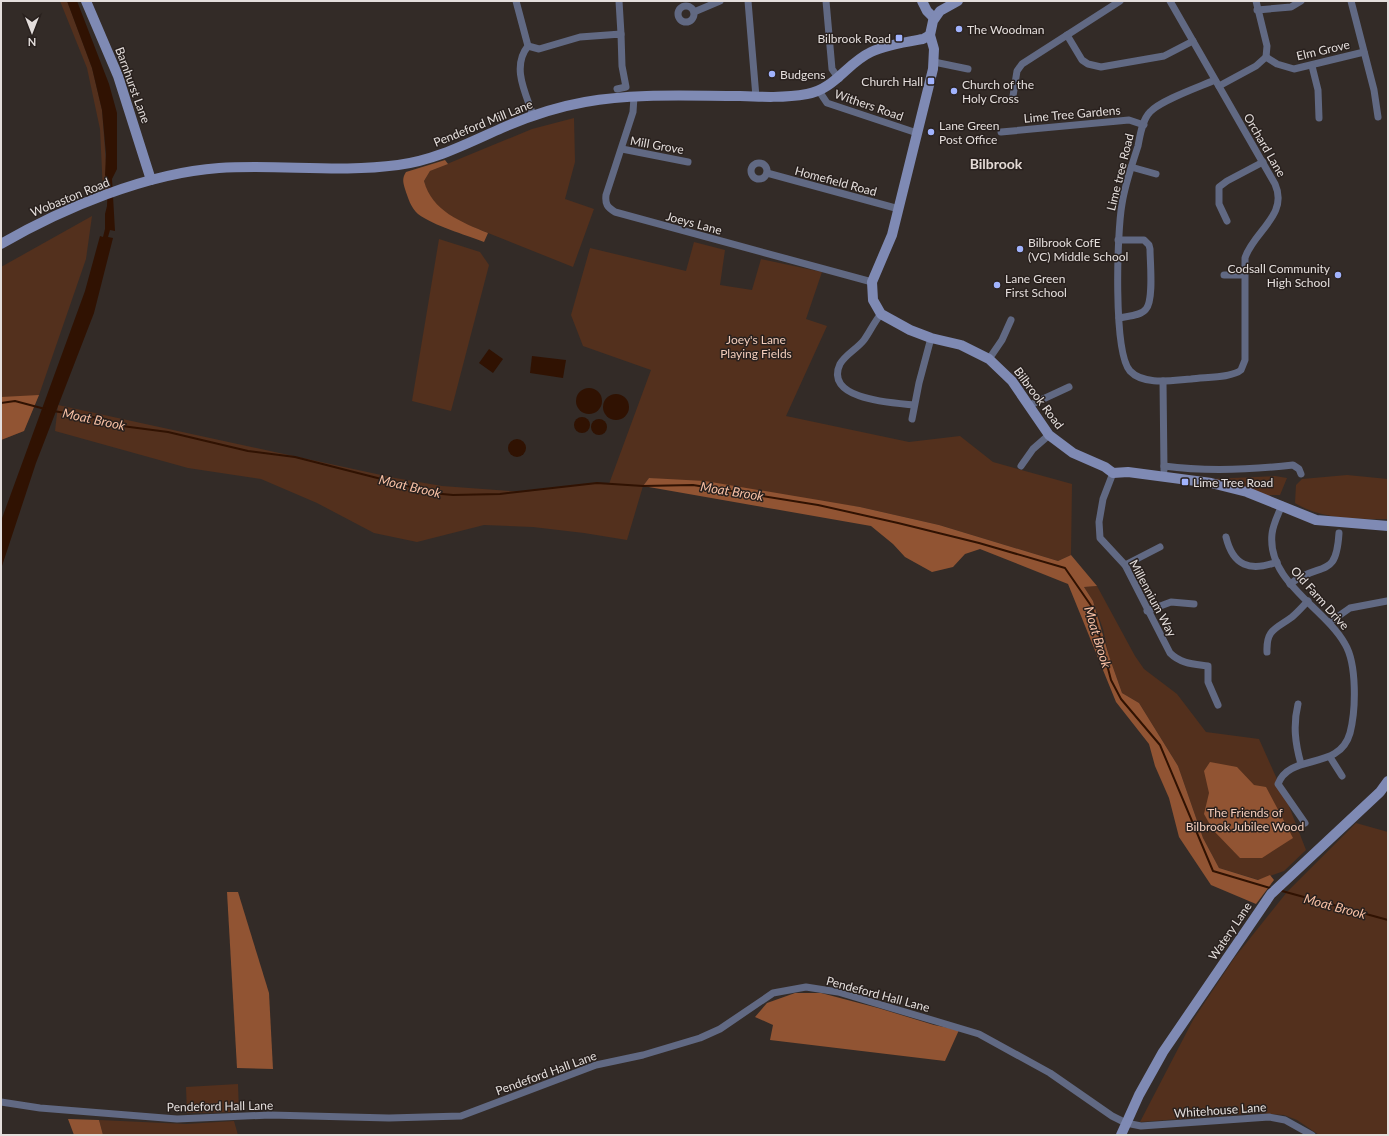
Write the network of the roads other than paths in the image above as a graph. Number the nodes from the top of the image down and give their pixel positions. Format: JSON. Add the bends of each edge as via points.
{"nodes":[{"id":1,"x":86,"y":1,"type":"edge"},
{"id":2,"x":516,"y":1,"type":"edge"},
{"id":3,"x":618,"y":1,"type":"edge"},
{"id":4,"x":720,"y":1,"type":"edge"},
{"id":5,"x":748,"y":1,"type":"edge"},
{"id":6,"x":826,"y":1,"type":"edge"},
{"id":7,"x":922,"y":1,"type":"edge"},
{"id":8,"x":958,"y":1,"type":"edge"},
{"id":9,"x":1120,"y":1,"type":"edge"},
{"id":10,"x":1170,"y":1,"type":"edge"},
{"id":11,"x":1256,"y":1,"type":"edge"},
{"id":12,"x":1301,"y":1,"type":"edge"},
{"id":13,"x":1351,"y":1,"type":"edge"},
{"id":14,"x":1257,"y":10,"type":"junction"},
{"id":15,"x":694,"y":12,"type":"dead end"},
{"id":16,"x":934,"y":18,"type":"junction"},
{"id":17,"x":621,"y":34,"type":"junction"},
{"id":18,"x":930,"y":35,"type":"junction"},
{"id":19,"x":1068,"y":35,"type":"junction"},
{"id":20,"x":1193,"y":41,"type":"junction"},
{"id":21,"x":528,"y":46,"type":"junction"},
{"id":22,"x":1364,"y":52,"type":"junction"},
{"id":23,"x":1266,"y":57,"type":"junction"},
{"id":24,"x":934,"y":62,"type":"junction"},
{"id":25,"x":1312,"y":66,"type":"junction"},
{"id":26,"x":968,"y":68,"type":"dead end"},
{"id":27,"x":839,"y":79,"type":"junction"},
{"id":28,"x":1217,"y":83,"type":"junction"},
{"id":29,"x":617,"y":89,"type":"dead end"},
{"id":30,"x":819,"y":91,"type":"junction"},
{"id":31,"x":634,"y":96,"type":"junction"},
{"id":32,"x":756,"y":96,"type":"junction"},
{"id":33,"x":1013,"y":96,"type":"dead end"},
{"id":34,"x":533,"y":115,"type":"junction"},
{"id":35,"x":1378,"y":117,"type":"dead end"},
{"id":36,"x":1319,"y":118,"type":"dead end"},
{"id":37,"x":1144,"y":125,"type":"junction"},
{"id":38,"x":1001,"y":132,"type":"dead end"},
{"id":39,"x":917,"y":133,"type":"junction"},
{"id":40,"x":622,"y":149,"type":"junction"},
{"id":41,"x":688,"y":162,"type":"dead end"},
{"id":42,"x":1263,"y":162,"type":"junction"},
{"id":43,"x":1131,"y":167,"type":"junction"},
{"id":44,"x":767,"y":173,"type":"dead end"},
{"id":45,"x":1156,"y":174,"type":"dead end"},
{"id":46,"x":151,"y":180,"type":"junction"},
{"id":47,"x":899,"y":209,"type":"junction"},
{"id":48,"x":1228,"y":221,"type":"dead end"},
{"id":49,"x":1118,"y":240,"type":"junction"},
{"id":50,"x":1,"y":244,"type":"edge"},
{"id":51,"x":1224,"y":275,"type":"dead end"},
{"id":52,"x":1244,"y":275,"type":"junction"},
{"id":53,"x":872,"y":282,"type":"junction"},
{"id":54,"x":880,"y":314,"type":"junction"},
{"id":55,"x":1119,"y":318,"type":"junction"},
{"id":56,"x":1011,"y":320,"type":"dead end"},
{"id":57,"x":931,"y":338,"type":"junction"},
{"id":58,"x":989,"y":359,"type":"junction"},
{"id":59,"x":1163,"y":381,"type":"junction"},
{"id":60,"x":1069,"y":387,"type":"dead end"},
{"id":61,"x":914,"y":405,"type":"junction"},
{"id":62,"x":1028,"y":406,"type":"junction"},
{"id":63,"x":912,"y":419,"type":"dead end"},
{"id":64,"x":1049,"y":435,"type":"junction"},
{"id":65,"x":1021,"y":466,"type":"dead end"},
{"id":66,"x":1164,"y":466,"type":"junction"},
{"id":67,"x":1113,"y":473,"type":"junction"},
{"id":68,"x":1301,"y":474,"type":"dead end"},
{"id":69,"x":1163,"y":477,"type":"junction"},
{"id":70,"x":1282,"y":505,"type":"junction"},
{"id":71,"x":1388,"y":526,"type":"edge"},
{"id":72,"x":1339,"y":533,"type":"dead end"},
{"id":73,"x":1226,"y":537,"type":"dead end"},
{"id":74,"x":1160,"y":547,"type":"dead end"},
{"id":75,"x":1277,"y":562,"type":"junction"},
{"id":76,"x":1125,"y":565,"type":"junction"},
{"id":77,"x":1290,"y":584,"type":"junction"},
{"id":78,"x":1308,"y":601,"type":"junction"},
{"id":79,"x":1387,"y":601,"type":"dead end"},
{"id":80,"x":1194,"y":604,"type":"dead end"},
{"id":81,"x":1147,"y":611,"type":"junction"},
{"id":82,"x":1330,"y":622,"type":"junction"},
{"id":83,"x":1266,"y":652,"type":"dead end"},
{"id":84,"x":1298,"y":704,"type":"dead end"},
{"id":85,"x":1218,"y":706,"type":"dead end"},
{"id":86,"x":1330,"y":757,"type":"junction"},
{"id":87,"x":1301,"y":764,"type":"junction"},
{"id":88,"x":1342,"y":776,"type":"dead end"},
{"id":89,"x":1388,"y":780,"type":"edge"},
{"id":90,"x":1305,"y":823,"type":"dead end"},
{"id":91,"x":1,"y":1102,"type":"edge"},
{"id":92,"x":1126,"y":1123,"type":"junction"},
{"id":93,"x":1121,"y":1135,"type":"edge"},
{"id":94,"x":1312,"y":1135,"type":"edge"}],
"edges":[{"from":1,"to":46,"type":"street","name":"Barnhurst Lane","via":[[118,76]]},
{"from":2,"to":21,"type":"street"},
{"from":3,"to":17,"type":"street"},
{"from":4,"to":15,"type":"street"},
{"from":5,"to":32,"type":"street"},
{"from":6,"to":27,"type":"street","via":[[832,69]]},
{"from":7,"to":16,"type":"street","via":[[927,12]]},
{"from":8,"to":16,"type":"street","via":[[940,11]]},
{"from":9,"to":19,"type":"street"},
{"from":10,"to":20,"type":"street","name":"Orchard Lane"},
{"from":11,"to":14,"type":"street"},
{"from":12,"to":14,"type":"street","via":[[1291,7]]},
{"from":13,"to":22,"type":"street"},
{"from":14,"to":23,"type":"street","via":[[1267,46]]},
{"from":16,"to":18,"type":"street"},
{"from":17,"to":21,"type":"street","via":[[580,37],[539,49]]},
{"from":17,"to":29,"type":"street","via":[[622,66],[630,86]]},
{"from":18,"to":24,"type":"street"},
{"from":18,"to":27,"type":"street","name":"Pendeford Mill Lane","via":[[872,51]]},
{"from":19,"to":20,"type":"street","via":[[1082,60],[1102,67],[1164,56]]},
{"from":19,"to":33,"type":"street","via":[[1019,67]]},
{"from":20,"to":28,"type":"street","name":"Orchard Lane"},
{"from":21,"to":34,"type":"street","via":[[523,55],[520,75]]},
{"from":22,"to":25,"type":"street","name":"Elm Grove"},
{"from":22,"to":35,"type":"street"},
{"from":23,"to":25,"type":"street","name":"Elm Grove","via":[[1288,68]]},
{"from":23,"to":28,"type":"street","name":"Lime tree Road","via":[[1256,66]]},
{"from":24,"to":26,"type":"street"},
{"from":24,"to":39,"type":"street"},
{"from":25,"to":36,"type":"street","via":[[1318,90]]},
{"from":27,"to":30,"type":"street","name":"Pendeford Mill Lane"},
{"from":28,"to":37,"type":"street","name":"Lime tree Road","via":[[1167,102],[1150,112]]},
{"from":28,"to":42,"type":"street","name":"Orchard Lane"},
{"from":30,"to":32,"type":"street","name":"Pendeford Mill Lane","via":[[801,95]]},
{"from":30,"to":39,"type":"street","name":"Withers Road","via":[[827,103]]},
{"from":31,"to":32,"type":"street","name":"Pendeford Mill Lane"},
{"from":31,"to":34,"type":"street","name":"Pendeford Mill Lane","via":[[583,102]]},
{"from":31,"to":40,"type":"street","name":"Joeys Lane","via":[[633,112]]},
{"from":34,"to":46,"type":"street","name":"Pendeford Mill Lane","via":[[448,153],[408,164],[341,168],[222,168]]},
{"from":37,"to":38,"type":"street","name":"Lime Tree Gardens","via":[[1129,120]]},
{"from":37,"to":43,"type":"street","name":"Lime tree Road"},
{"from":39,"to":47,"type":"street"},
{"from":40,"to":41,"type":"street","name":"Mill Grove"},
{"from":40,"to":53,"type":"street","name":"Joeys Lane","via":[[606,195],[606,205],[615,212]]},
{"from":42,"to":48,"type":"street","via":[[1219,187],[1219,204]]},
{"from":42,"to":52,"type":"street","name":"Orchard Lane","via":[[1277,187],[1278,204],[1273,218],[1247,252]]},
{"from":43,"to":45,"type":"street"},
{"from":43,"to":49,"type":"street","name":"Lime tree Road","via":[[1122,203]]},
{"from":44,"to":47,"type":"street","name":"Homefield Road"},
{"from":46,"to":50,"type":"street","name":"Wobaston Road","via":[[43,221]]},
{"from":47,"to":53,"type":"street","via":[[890,242]]},
{"from":49,"to":55,"type":"street","name":"Lime tree Road"},
{"from":49,"to":55,"type":"street","via":[[1144,240],[1150,250],[1150,301],[1146,310],[1137,315]]},
{"from":51,"to":52,"type":"street"},
{"from":52,"to":59,"type":"street","name":"Orchard Lane","via":[[1244,360],[1241,370],[1233,374]]},
{"from":53,"to":54,"type":"street","via":[[873,300]]},
{"from":54,"to":57,"type":"street","name":"Bilbrook Road"},
{"from":54,"to":61,"type":"street","via":[[865,339],[840,365],[840,382],[847,391],[880,402]]},
{"from":55,"to":59,"type":"street","name":"Lime tree Road","via":[[1122,346],[1128,368],[1141,378]]},
{"from":56,"to":58,"type":"street"},
{"from":57,"to":58,"type":"street","name":"Bilbrook Road","via":[[961,345]]},
{"from":57,"to":61,"type":"street"},
{"from":58,"to":62,"type":"street","name":"Bilbrook Road","via":[[1012,381]]},
{"from":59,"to":66,"type":"street"},
{"from":60,"to":62,"type":"street"},
{"from":61,"to":63,"type":"street"},
{"from":62,"to":64,"type":"street","name":"Bilbrook Road"},
{"from":64,"to":65,"type":"street"},
{"from":64,"to":67,"type":"street","name":"Bilbrook Road","via":[[1073,453]]},
{"from":66,"to":68,"type":"street","via":[[1235,471],[1293,465]]},
{"from":66,"to":69,"type":"street"},
{"from":67,"to":69,"type":"street","via":[[1128,472]]},
{"from":67,"to":76,"type":"street","name":"Millennium Way","via":[[1103,498],[1099,531],[1104,543]]},
{"from":69,"to":70,"type":"street","via":[[1225,486]]},
{"from":70,"to":71,"type":"street","via":[[1316,520]]},
{"from":70,"to":75,"type":"street","name":"Old Farm Drive","via":[[1272,533],[1272,546]]},
{"from":72,"to":77,"type":"street","via":[[1338,551],[1333,564],[1306,573]]},
{"from":73,"to":75,"type":"street","via":[[1232,555],[1246,566],[1257,567]]},
{"from":74,"to":76,"type":"street"},
{"from":75,"to":77,"type":"street","name":"Old Farm Drive"},
{"from":76,"to":81,"type":"street","name":"Millennium Way"},
{"from":77,"to":78,"type":"street","name":"Old Farm Drive"},
{"from":78,"to":82,"type":"street","name":"Old Farm Drive"},
{"from":78,"to":83,"type":"street","via":[[1293,616],[1272,630]]},
{"from":79,"to":82,"type":"street","via":[[1350,608]]},
{"from":80,"to":81,"type":"street","via":[[1171,602]]},
{"from":81,"to":85,"type":"street","name":"Millennium Way","via":[[1174,657],[1186,663],[1208,666],[1208,682]]},
{"from":82,"to":86,"type":"street","name":"Old Farm Drive","via":[[1346,644],[1354,675],[1349,735],[1344,744]]},
{"from":84,"to":87,"type":"street","via":[[1295,737]]},
{"from":86,"to":87,"type":"street"},
{"from":86,"to":88,"type":"street"},
{"from":87,"to":90,"type":"street","via":[[1281,776],[1278,784]]},
{"from":89,"to":92,"type":"street","name":"Watery Lane","via":[[1380,792],[1271,894],[1163,1052]]},
{"from":91,"to":92,"type":"street","name":"Pendeford Hall Lane","via":[[40,1108],[177,1119],[270,1115],[389,1118],[461,1116],[596,1065],[700,1038],[720,1029],[773,993],[806,987],[838,992],[979,1034],[1050,1073]]},
{"from":92,"to":93,"type":"street","name":"Watery Lane"},
{"from":92,"to":94,"type":"street","name":"Whitehouse Lane","via":[[1140,1126],[1269,1117],[1286,1120]]}]}
